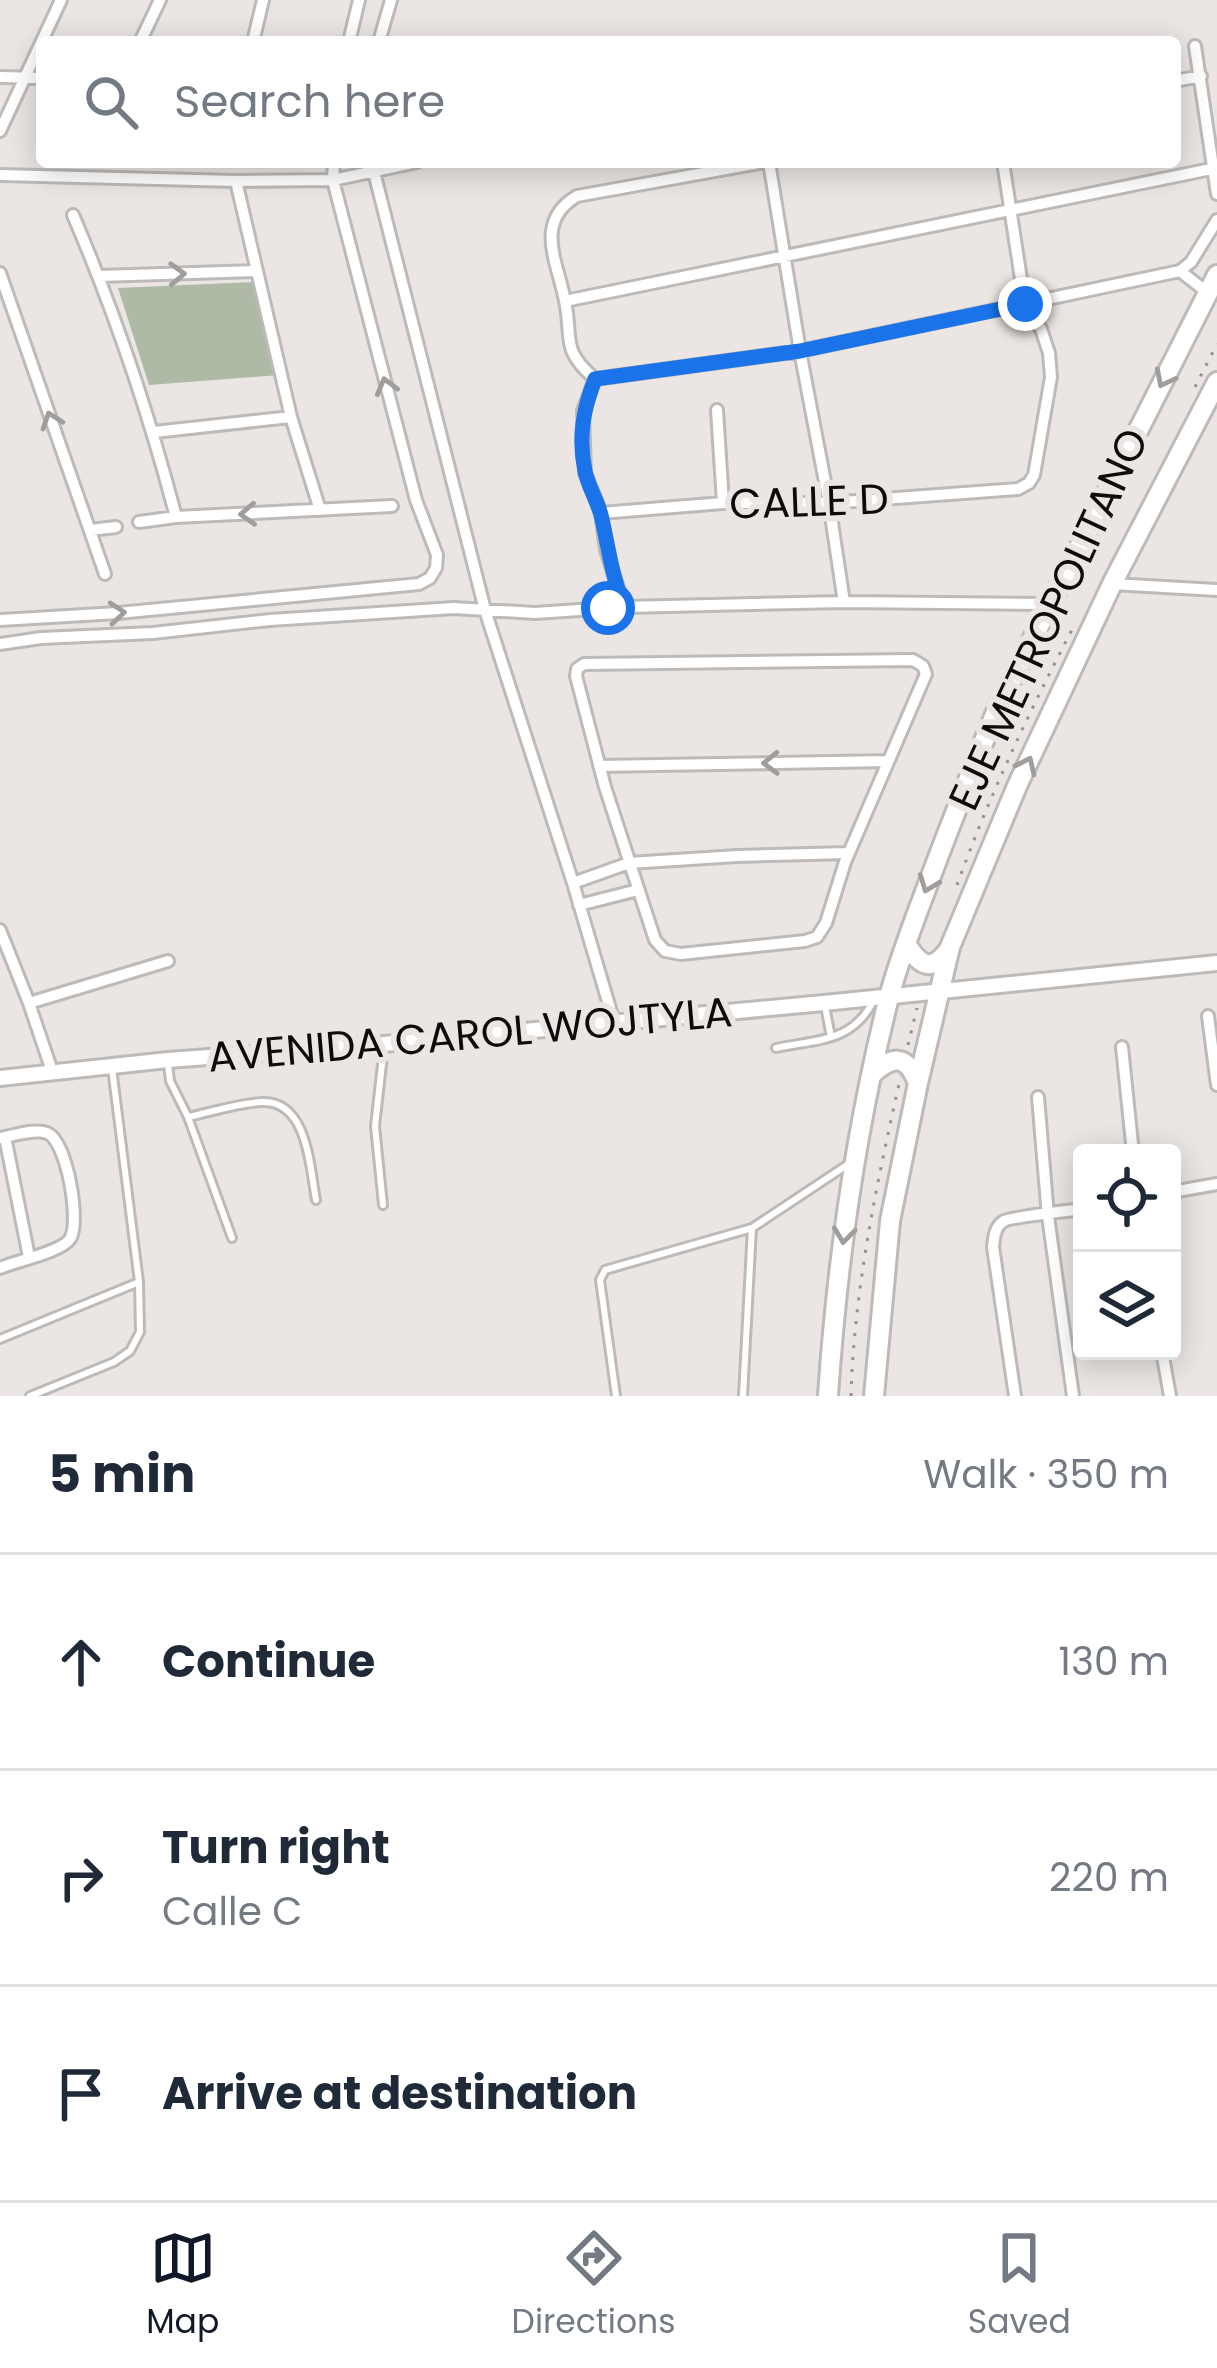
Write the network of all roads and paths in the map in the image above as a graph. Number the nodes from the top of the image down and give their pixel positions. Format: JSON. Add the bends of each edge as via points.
{"nodes":[{"id":1,"x":62,"y":0,"type":"edge"},
{"id":2,"x":160,"y":0,"type":"edge"},
{"id":3,"x":263,"y":0,"type":"edge"},
{"id":4,"x":358,"y":0,"type":"edge"},
{"id":5,"x":391,"y":0,"type":"edge"},
{"id":6,"x":44,"y":36,"type":"edge"},
{"id":7,"x":143,"y":36,"type":"edge"},
{"id":8,"x":254,"y":36,"type":"edge"},
{"id":9,"x":350,"y":36,"type":"edge"},
{"id":10,"x":381,"y":36,"type":"edge"},
{"id":11,"x":1195,"y":46,"type":"dead end"},
{"id":12,"x":36,"y":53,"type":"edge"},
{"id":13,"x":1201,"y":76,"type":"junction"},
{"id":14,"x":0,"y":77,"type":"edge"},
{"id":15,"x":24,"y":78,"type":"junction"},
{"id":16,"x":36,"y":78,"type":"edge"},
{"id":17,"x":1181,"y":80,"type":"edge"},
{"id":18,"x":0,"y":131,"type":"edge"},
{"id":19,"x":334,"y":168,"type":"edge"},
{"id":20,"x":733,"y":168,"type":"edge"},
{"id":21,"x":768,"y":168,"type":"edge"},
{"id":22,"x":1004,"y":168,"type":"edge"},
{"id":23,"x":1211,"y":169,"type":"junction"},
{"id":24,"x":366,"y":170,"type":"edge"},
{"id":25,"x":0,"y":175,"type":"edge"},
{"id":26,"x":333,"y":180,"type":"junction"},
{"id":27,"x":236,"y":181,"type":"junction"},
{"id":28,"x":1217,"y":194,"type":"edge"},
{"id":29,"x":1012,"y":208,"type":"junction"},
{"id":30,"x":74,"y":215,"type":"dead end"},
{"id":31,"x":1217,"y":220,"type":"edge"},
{"id":32,"x":785,"y":254,"type":"junction"},
{"id":33,"x":256,"y":271,"type":"junction"},
{"id":34,"x":1180,"y":271,"type":"junction"},
{"id":35,"x":0,"y":273,"type":"edge"},
{"id":36,"x":99,"y":276,"type":"junction"},
{"id":37,"x":1212,"y":284,"type":"edge"},
{"id":38,"x":565,"y":301,"type":"junction"},
{"id":39,"x":1025,"y":304,"type":"junction"},
{"id":40,"x":800,"y":351,"type":"junction"},
{"id":41,"x":595,"y":379,"type":"junction"},
{"id":42,"x":1217,"y":382,"type":"edge"},
{"id":43,"x":717,"y":410,"type":"dead end"},
{"id":44,"x":291,"y":417,"type":"junction"},
{"id":45,"x":154,"y":432,"type":"junction"},
{"id":46,"x":830,"y":502,"type":"junction"},
{"id":47,"x":724,"y":503,"type":"junction"},
{"id":48,"x":392,"y":506,"type":"dead end"},
{"id":49,"x":320,"y":510,"type":"junction"},
{"id":50,"x":601,"y":513,"type":"junction"},
{"id":51,"x":176,"y":517,"type":"junction"},
{"id":52,"x":139,"y":522,"type":"dead end"},
{"id":53,"x":116,"y":527,"type":"dead end"},
{"id":54,"x":90,"y":530,"type":"junction"},
{"id":55,"x":105,"y":574,"type":"dead end"},
{"id":56,"x":1112,"y":584,"type":"junction"},
{"id":57,"x":1217,"y":590,"type":"edge"},
{"id":58,"x":844,"y":602,"type":"junction"},
{"id":59,"x":1049,"y":604,"type":"junction"},
{"id":60,"x":624,"y":607,"type":"junction"},
{"id":61,"x":485,"y":610,"type":"junction"},
{"id":62,"x":0,"y":620,"type":"edge"},
{"id":63,"x":0,"y":644,"type":"edge"},
{"id":64,"x":888,"y":761,"type":"junction"},
{"id":65,"x":599,"y":766,"type":"junction"},
{"id":66,"x":848,"y":853,"type":"junction"},
{"id":67,"x":629,"y":863,"type":"junction"},
{"id":68,"x":573,"y":883,"type":"junction"},
{"id":69,"x":638,"y":890,"type":"junction"},
{"id":70,"x":579,"y":904,"type":"junction"},
{"id":71,"x":0,"y":930,"type":"edge"},
{"id":72,"x":906,"y":944,"type":"junction"},
{"id":73,"x":950,"y":947,"type":"junction"},
{"id":74,"x":168,"y":961,"type":"dead end"},
{"id":75,"x":1217,"y":963,"type":"edge"},
{"id":76,"x":939,"y":991,"type":"junction"},
{"id":77,"x":883,"y":997,"type":"junction"},
{"id":78,"x":29,"y":1003,"type":"junction"},
{"id":79,"x":824,"y":1003,"type":"junction"},
{"id":80,"x":1208,"y":1016,"type":"dead end"},
{"id":81,"x":614,"y":1022,"type":"junction"},
{"id":82,"x":831,"y":1037,"type":"junction"},
{"id":83,"x":384,"y":1044,"type":"junction"},
{"id":84,"x":1122,"y":1047,"type":"dead end"},
{"id":85,"x":776,"y":1048,"type":"dead end"},
{"id":86,"x":168,"y":1060,"type":"junction"},
{"id":87,"x":112,"y":1068,"type":"junction"},
{"id":88,"x":53,"y":1074,"type":"junction"},
{"id":89,"x":871,"y":1075,"type":"junction"},
{"id":90,"x":0,"y":1078,"type":"edge"},
{"id":91,"x":918,"y":1083,"type":"junction"},
{"id":92,"x":1217,"y":1085,"type":"edge"},
{"id":93,"x":1038,"y":1097,"type":"dead end"},
{"id":94,"x":188,"y":1117,"type":"junction"},
{"id":95,"x":2,"y":1137,"type":"edge"},
{"id":96,"x":1132,"y":1144,"type":"edge"},
{"id":97,"x":855,"y":1160,"type":"junction"},
{"id":98,"x":1217,"y":1184,"type":"edge"},
{"id":99,"x":1181,"y":1190,"type":"edge"},
{"id":100,"x":316,"y":1200,"type":"dead end"},
{"id":101,"x":383,"y":1205,"type":"dead end"},
{"id":102,"x":1073,"y":1211,"type":"edge"},
{"id":103,"x":1048,"y":1216,"type":"junction"},
{"id":104,"x":752,"y":1228,"type":"junction"},
{"id":105,"x":232,"y":1238,"type":"dead end"},
{"id":106,"x":29,"y":1257,"type":"junction"},
{"id":107,"x":0,"y":1268,"type":"edge"},
{"id":108,"x":139,"y":1282,"type":"junction"},
{"id":109,"x":0,"y":1340,"type":"edge"},
{"id":110,"x":1164,"y":1360,"type":"edge"},
{"id":111,"x":30,"y":1396,"type":"edge"},
{"id":112,"x":616,"y":1396,"type":"edge"},
{"id":113,"x":743,"y":1396,"type":"edge"},
{"id":114,"x":828,"y":1396,"type":"edge"},
{"id":115,"x":874,"y":1396,"type":"edge"},
{"id":116,"x":1015,"y":1396,"type":"edge"},
{"id":117,"x":1073,"y":1396,"type":"edge"},
{"id":118,"x":1170,"y":1396,"type":"edge"}],
"edges":[{"from":1,"to":6,"type":"street"},
{"from":2,"to":7,"type":"street"},
{"from":3,"to":8,"type":"street"},
{"from":4,"to":9,"type":"street"},
{"from":5,"to":10,"type":"street"},
{"from":11,"to":13,"type":"street"},
{"from":12,"to":15,"type":"street"},
{"from":13,"to":17,"type":"street"},
{"from":13,"to":23,"type":"street"},
{"from":14,"to":15,"type":"street"},
{"from":15,"to":16,"type":"street"},
{"from":15,"to":18,"type":"street"},
{"from":19,"to":26,"type":"street"},
{"from":20,"to":38,"type":"street","via":[[577,196],[551,228]]},
{"from":21,"to":32,"type":"street"},
{"from":22,"to":29,"type":"street"},
{"from":23,"to":28,"type":"street"},
{"from":23,"to":29,"type":"street"},
{"from":24,"to":26,"type":"street"},
{"from":24,"to":61,"type":"street"},
{"from":25,"to":27,"type":"street"},
{"from":26,"to":27,"type":"street"},
{"from":62,"to":26,"type":"street","one_way":true,"via":[[430,578],[437,555]]},
{"from":27,"to":33,"type":"street"},
{"from":29,"to":32,"type":"street"},
{"from":29,"to":39,"type":"street"},
{"from":30,"to":36,"type":"street"},
{"from":31,"to":34,"type":"street"},
{"from":32,"to":38,"type":"street"},
{"from":32,"to":40,"type":"street"},
{"from":36,"to":33,"type":"street","one_way":true},
{"from":33,"to":44,"type":"street"},
{"from":34,"to":37,"type":"street"},
{"from":34,"to":39,"type":"street"},
{"from":54,"to":35,"type":"street","one_way":true},
{"from":36,"to":45,"type":"street"},
{"from":37,"to":59,"type":"main road","name":"EJE METROPOLITANO","one_way":true},
{"from":38,"to":41,"type":"street","via":[[571,352]]},
{"from":39,"to":40,"type":"street"},
{"from":39,"to":46,"type":"street","name":"CALLE D","via":[[1041,329],[1051,376],[1029,483]]},
{"from":40,"to":41,"type":"street"},
{"from":40,"to":46,"type":"street"},
{"from":41,"to":50,"type":"street","via":[[582,437]]},
{"from":42,"to":56,"type":"main road","name":"EJE METROPOLITANO"},
{"from":43,"to":47,"type":"street"},
{"from":44,"to":45,"type":"street"},
{"from":44,"to":49,"type":"street"},
{"from":45,"to":51,"type":"street"},
{"from":46,"to":47,"type":"street","name":"CALLE D"},
{"from":46,"to":58,"type":"street"},
{"from":47,"to":50,"type":"street","name":"CALLE D"},
{"from":48,"to":49,"type":"street"},
{"from":49,"to":51,"type":"street","one_way":true},
{"from":50,"to":60,"type":"street"},
{"from":51,"to":52,"type":"street"},
{"from":53,"to":54,"type":"street"},
{"from":54,"to":55,"type":"street"},
{"from":56,"to":57,"type":"street"},
{"from":73,"to":56,"type":"main road","name":"EJE METROPOLITANO","one_way":true},
{"from":58,"to":59,"type":"street"},
{"from":58,"to":60,"type":"street"},
{"from":59,"to":72,"type":"main road","name":"EJE METROPOLITANO","one_way":true,"via":[[977,756]]},
{"from":60,"to":61,"type":"street"},
{"from":61,"to":63,"type":"street"},
{"from":61,"to":68,"type":"street"},
{"from":64,"to":65,"type":"street","one_way":true},
{"from":64,"to":65,"type":"street","via":[[926,674],[914,660],[584,664],[576,676]]},
{"from":64,"to":66,"type":"street"},
{"from":65,"to":67,"type":"street"},
{"from":66,"to":67,"type":"street"},
{"from":66,"to":69,"type":"street","via":[[826,923],[805,941],[665,951]]},
{"from":67,"to":68,"type":"street"},
{"from":67,"to":69,"type":"street"},
{"from":68,"to":70,"type":"street"},
{"from":69,"to":70,"type":"street"},
{"from":70,"to":81,"type":"street"},
{"from":71,"to":78,"type":"street"},
{"from":72,"to":73,"type":"main road","via":[[928,964]]},
{"from":72,"to":77,"type":"main road","name":"EJE METROPOLITANO"},
{"from":73,"to":76,"type":"main road","name":"EJE METROPOLITANO"},
{"from":74,"to":78,"type":"street"},
{"from":75,"to":76,"type":"street","name":"AVENIDA CAROL WOJTYLA"},
{"from":76,"to":77,"type":"street","name":"AVENIDA CAROL WOJTYLA"},
{"from":76,"to":91,"type":"main road","name":"EJE METROPOLITANO"},
{"from":77,"to":79,"type":"street","name":"AVENIDA CAROL WOJTYLA"},
{"from":77,"to":82,"type":"lane","via":[[846,1034]]},
{"from":77,"to":89,"type":"main road","name":"EJE METROPOLITANO"},
{"from":78,"to":88,"type":"street"},
{"from":79,"to":81,"type":"street","name":"AVENIDA CAROL WOJTYLA"},
{"from":79,"to":82,"type":"lane"},
{"from":80,"to":92,"type":"street"},
{"from":81,"to":83,"type":"street","name":"AVENIDA CAROL WOJTYLA"},
{"from":82,"to":85,"type":"lane"},
{"from":83,"to":86,"type":"street","name":"AVENIDA CAROL WOJTYLA"},
{"from":83,"to":101,"type":"lane","via":[[375,1126]]},
{"from":84,"to":96,"type":"street"},
{"from":86,"to":87,"type":"street","name":"AVENIDA CAROL WOJTYLA"},
{"from":86,"to":94,"type":"lane"},
{"from":87,"to":88,"type":"street","name":"AVENIDA CAROL WOJTYLA"},
{"from":87,"to":108,"type":"lane"},
{"from":88,"to":90,"type":"street","name":"AVENIDA CAROL WOJTYLA"},
{"from":89,"to":91,"type":"main road","via":[[898,1060]]},
{"from":89,"to":97,"type":"main road","name":"EJE METROPOLITANO"},
{"from":91,"to":115,"type":"main road","name":"EJE METROPOLITANO","via":[[890,1221]]},
{"from":93,"to":103,"type":"street"},
{"from":94,"to":100,"type":"lane","via":[[278,1105],[303,1134]]},
{"from":94,"to":105,"type":"lane"},
{"from":95,"to":106,"type":"street"},
{"from":95,"to":106,"type":"street","via":[[47,1132],[63,1152],[72,1236]]},
{"from":97,"to":104,"type":"lane"},
{"from":97,"to":114,"type":"main road","name":"EJE METROPOLITANO","one_way":true},
{"from":98,"to":99,"type":"street"},
{"from":102,"to":103,"type":"street"},
{"from":103,"to":116,"type":"street","via":[[1009,1218],[995,1232]]},
{"from":103,"to":117,"type":"street"},
{"from":104,"to":112,"type":"lane","via":[[605,1270]]},
{"from":104,"to":113,"type":"lane"},
{"from":106,"to":107,"type":"street"},
{"from":108,"to":109,"type":"lane"},
{"from":108,"to":111,"type":"lane","via":[[140,1332],[130,1351]]},
{"from":110,"to":118,"type":"street"}]}
